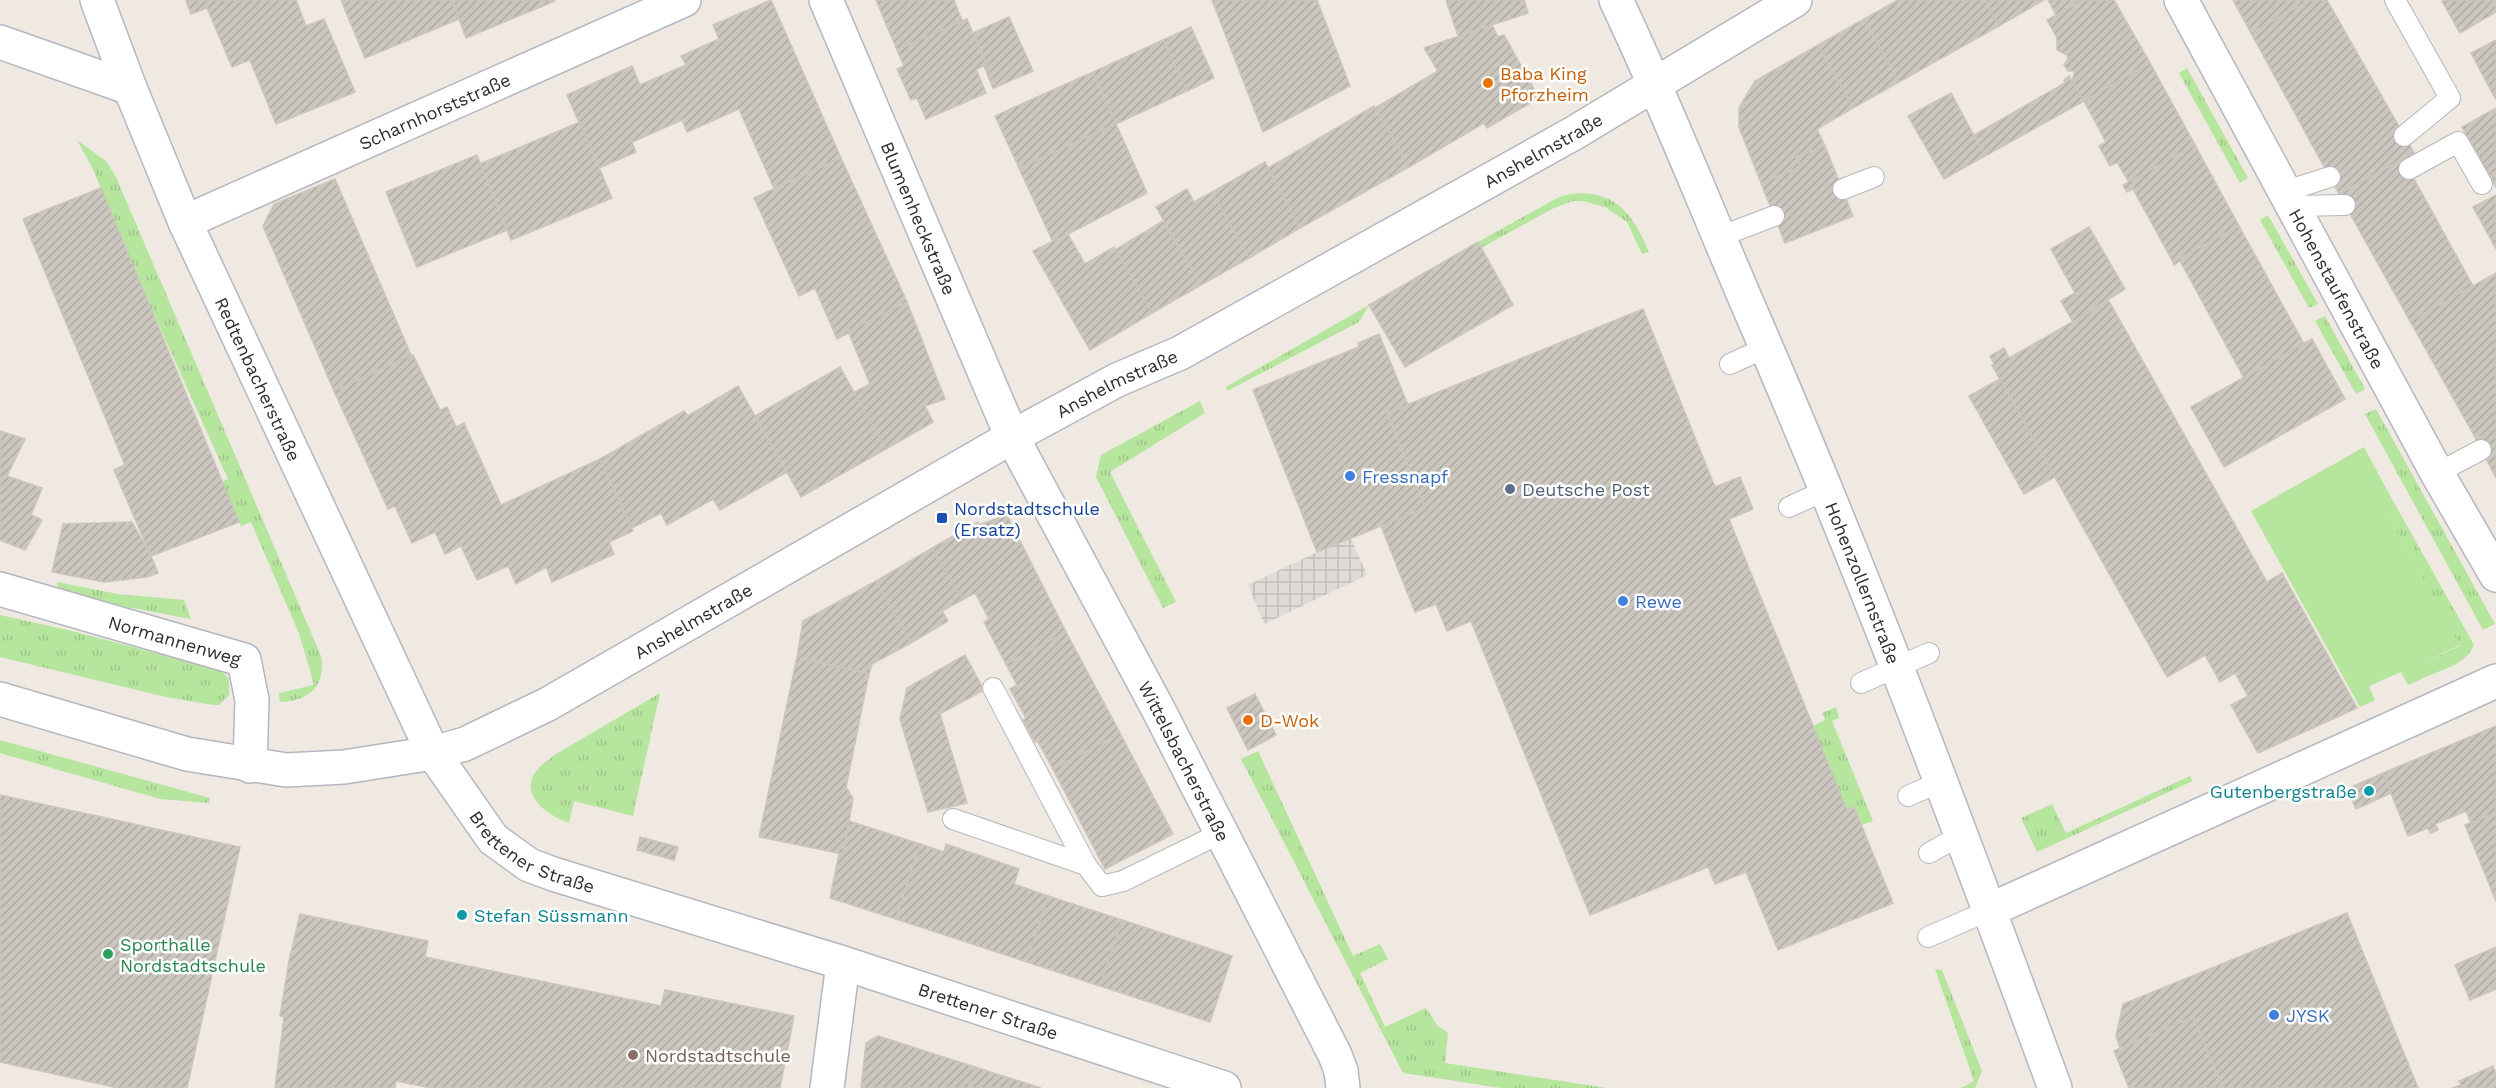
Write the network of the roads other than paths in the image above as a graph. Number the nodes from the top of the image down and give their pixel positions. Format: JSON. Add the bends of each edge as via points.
{"nodes":[{"id":1,"x":98,"y":0,"type":"edge"},
{"id":2,"x":684,"y":0,"type":"edge"},
{"id":3,"x":826,"y":0,"type":"edge"},
{"id":4,"x":1616,"y":0,"type":"edge"},
{"id":5,"x":1795,"y":0,"type":"edge"},
{"id":6,"x":2181,"y":0,"type":"edge"},
{"id":7,"x":2395,"y":0,"type":"edge"},
{"id":8,"x":0,"y":42,"type":"edge"},
{"id":9,"x":1655,"y":85,"type":"junction"},
{"id":10,"x":130,"y":88,"type":"junction"},
{"id":11,"x":2404,"y":136,"type":"dead end"},
{"id":12,"x":2409,"y":169,"type":"dead end"},
{"id":13,"x":1874,"y":177,"type":"dead end"},
{"id":14,"x":2330,"y":177,"type":"dead end"},
{"id":15,"x":2482,"y":184,"type":"dead end"},
{"id":16,"x":1843,"y":189,"type":"dead end"},
{"id":17,"x":2290,"y":198,"type":"junction"},
{"id":18,"x":2346,"y":205,"type":"dead end"},
{"id":19,"x":1774,"y":216,"type":"dead end"},
{"id":20,"x":185,"y":222,"type":"junction"},
{"id":21,"x":1719,"y":237,"type":"junction"},
{"id":22,"x":1767,"y":347,"type":"junction"},
{"id":23,"x":1730,"y":364,"type":"dead end"},
{"id":24,"x":1012,"y":437,"type":"junction"},
{"id":25,"x":2481,"y":450,"type":"dead end"},
{"id":26,"x":2437,"y":474,"type":"junction"},
{"id":27,"x":1826,"y":490,"type":"junction"},
{"id":28,"x":1789,"y":507,"type":"dead end"},
{"id":29,"x":2496,"y":575,"type":"edge"},
{"id":30,"x":0,"y":589,"type":"edge"},
{"id":31,"x":1929,"y":653,"type":"dead end"},
{"id":32,"x":1896,"y":666,"type":"junction"},
{"id":33,"x":2496,"y":681,"type":"edge"},
{"id":34,"x":1861,"y":682,"type":"dead end"},
{"id":35,"x":993,"y":688,"type":"dead end"},
{"id":36,"x":0,"y":699,"type":"edge"},
{"id":37,"x":433,"y":753,"type":"junction"},
{"id":38,"x":250,"y":766,"type":"junction"},
{"id":39,"x":1942,"y":781,"type":"junction"},
{"id":40,"x":1908,"y":796,"type":"dead end"},
{"id":41,"x":952,"y":819,"type":"dead end"},
{"id":42,"x":1221,"y":833,"type":"junction"},
{"id":43,"x":1962,"y":834,"type":"junction"},
{"id":44,"x":1929,"y":853,"type":"dead end"},
{"id":45,"x":1086,"y":865,"type":"junction"},
{"id":46,"x":1990,"y":910,"type":"junction"},
{"id":47,"x":1928,"y":937,"type":"dead end"},
{"id":48,"x":843,"y":963,"type":"junction"},
{"id":49,"x":827,"y":1088,"type":"edge"},
{"id":50,"x":1224,"y":1088,"type":"edge"},
{"id":51,"x":1343,"y":1088,"type":"edge"},
{"id":52,"x":2055,"y":1088,"type":"edge"}],
"edges":[{"from":1,"to":10,"type":"street","name":"Redtenbacherstraße"},
{"from":2,"to":20,"type":"street","name":"Scharnhorststraße"},
{"from":3,"to":24,"type":"street","name":"Blumenheckstraße"},
{"from":4,"to":9,"type":"street","name":"Hohenzollernstraße"},
{"from":5,"to":9,"type":"street","name":"Anshelmstraße"},
{"from":6,"to":17,"type":"street","name":"Hohenstaufenstraße"},
{"from":7,"to":11,"type":"lane","via":[[2450,98]]},
{"from":8,"to":10,"type":"street"},
{"from":9,"to":21,"type":"street","name":"Hohenzollernstraße"},
{"from":9,"to":24,"type":"street","name":"Anshelmstraße","via":[[1180,353],[1117,380]]},
{"from":10,"to":20,"type":"street","name":"Redtenbacherstraße"},
{"from":12,"to":15,"type":"lane","via":[[2458,142]]},
{"from":13,"to":16,"type":"lane"},
{"from":14,"to":17,"type":"lane"},
{"from":17,"to":18,"type":"lane"},
{"from":17,"to":26,"type":"street","name":"Hohenstaufenstraße"},
{"from":19,"to":21,"type":"lane"},
{"from":20,"to":37,"type":"street","name":"Redtenbacherstraße"},
{"from":21,"to":22,"type":"street","name":"Hohenzollernstraße"},
{"from":22,"to":23,"type":"lane"},
{"from":22,"to":27,"type":"street","name":"Hohenzollernstraße"},
{"from":24,"to":37,"type":"street","name":"Anshelmstraße","via":[[548,704],[465,744]]},
{"from":24,"to":42,"type":"street","name":"Wittelsbacherstraße"},
{"from":25,"to":26,"type":"lane"},
{"from":26,"to":29,"type":"street","name":"Hohenstaufenstraße"},
{"from":27,"to":28,"type":"lane"},
{"from":27,"to":32,"type":"street","name":"Hohenzollernstraße"},
{"from":30,"to":38,"type":"street","name":"Normannenweg","via":[[244,660],[252,700]]},
{"from":31,"to":32,"type":"lane"},
{"from":32,"to":34,"type":"lane"},
{"from":32,"to":39,"type":"street","name":"Hohenzollernstraße"},
{"from":33,"to":46,"type":"street"},
{"from":35,"to":45,"type":"lane"},
{"from":36,"to":38,"type":"street","via":[[187,754]]},
{"from":37,"to":38,"type":"street","via":[[344,767],[286,770]]},
{"from":37,"to":48,"type":"street","name":"Brettener Straße","via":[[493,839],[529,865]]},
{"from":39,"to":40,"type":"lane"},
{"from":39,"to":43,"type":"street","name":"Hohenzollernstraße"},
{"from":41,"to":45,"type":"lane"},
{"from":42,"to":45,"type":"lane","via":[[1134,876],[1102,886]]},
{"from":42,"to":51,"type":"street","name":"Wittelsbacherstraße","via":[[1335,1055]]},
{"from":43,"to":44,"type":"lane"},
{"from":43,"to":46,"type":"street","name":"Hohenzollernstraße"},
{"from":46,"to":47,"type":"lane"},
{"from":46,"to":52,"type":"street","name":"Hohenzollernstraße"},
{"from":48,"to":49,"type":"street"},
{"from":48,"to":50,"type":"street","name":"Brettener Straße"}]}
